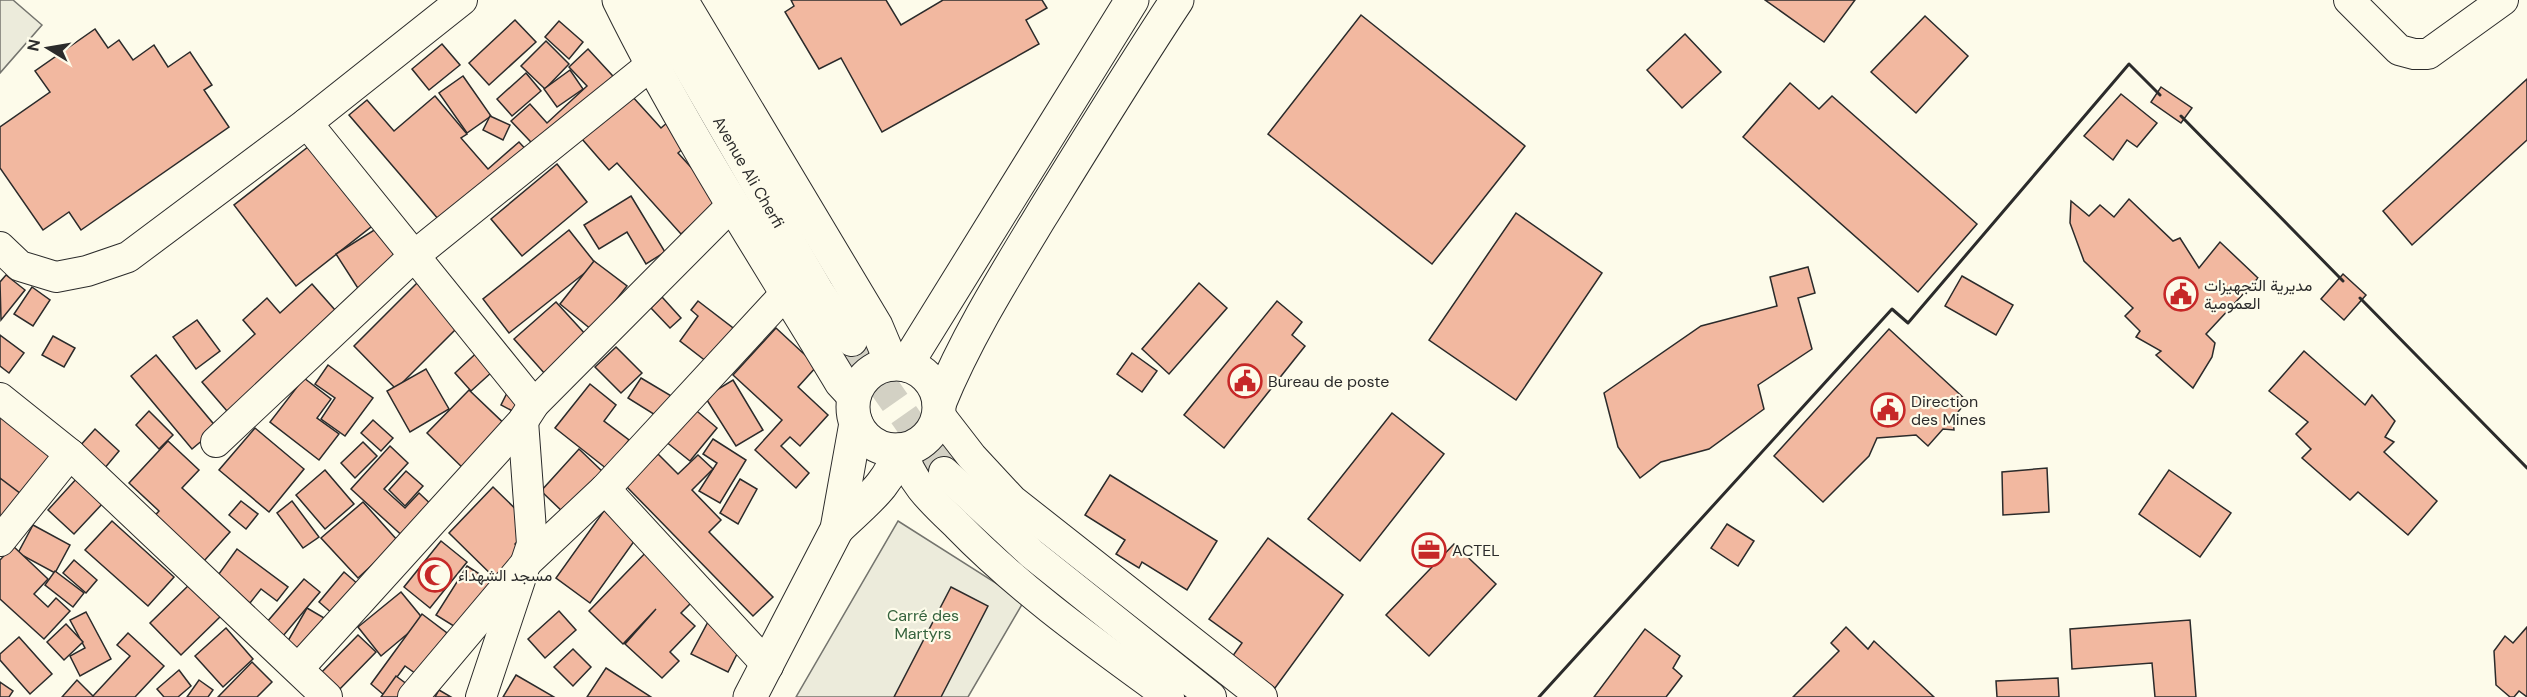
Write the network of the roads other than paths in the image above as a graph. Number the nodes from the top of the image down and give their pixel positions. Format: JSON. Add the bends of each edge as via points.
{"nodes":[{"id":1,"x":462,"y":0,"type":"edge"},
{"id":2,"x":619,"y":0,"type":"edge"},
{"id":3,"x":650,"y":0,"type":"edge"},
{"id":4,"x":681,"y":0,"type":"edge"},
{"id":5,"x":1132,"y":0,"type":"edge"},
{"id":6,"x":1177,"y":0,"type":"edge"},
{"id":7,"x":2349,"y":0,"type":"edge"},
{"id":8,"x":2497,"y":2,"type":"edge"},
{"id":9,"x":651,"y":65,"type":"junction"},
{"id":10,"x":307,"y":123,"type":"junction"},
{"id":11,"x":732,"y":205,"type":"junction"},
{"id":12,"x":0,"y":247,"type":"edge"},
{"id":13,"x":415,"y":255,"type":"junction"},
{"id":14,"x":786,"y":293,"type":"junction"},
{"id":15,"x":852,"y":341,"type":"tunnel mouth"},
{"id":16,"x":899,"y":364,"type":"junction"},
{"id":17,"x":0,"y":398,"type":"edge"},
{"id":18,"x":938,"y":408,"type":"junction"},
{"id":19,"x":855,"y":409,"type":"junction"},
{"id":20,"x":529,"y":412,"type":"junction"},
{"id":21,"x":216,"y":442,"type":"dead end"},
{"id":22,"x":900,"y":449,"type":"junction"},
{"id":23,"x":70,"y":454,"type":"junction"},
{"id":24,"x":944,"y":472,"type":"tunnel mouth"},
{"id":25,"x":605,"y":489,"type":"junction"},
{"id":26,"x":837,"y":529,"type":"junction"},
{"id":27,"x":0,"y":541,"type":"edge"},
{"id":28,"x":526,"y":563,"type":"junction"},
{"id":29,"x":768,"y":666,"type":"junction"},
{"id":30,"x":298,"y":669,"type":"junction"},
{"id":31,"x":484,"y":695,"type":"edge"},
{"id":32,"x":327,"y":697,"type":"edge"},
{"id":33,"x":413,"y":697,"type":"edge"},
{"id":34,"x":750,"y":697,"type":"edge"},
{"id":35,"x":1169,"y":697,"type":"edge"},
{"id":36,"x":1211,"y":697,"type":"edge"},
{"id":37,"x":1262,"y":697,"type":"edge"}],
"edges":[{"from":1,"to":10,"type":"street"},
{"from":2,"to":9,"type":"street"},
{"from":3,"to":15,"type":"street","name":"Avenue Ali Cherfi","via":[[819,292]]},
{"from":4,"to":16,"type":"street"},
{"from":5,"to":16,"type":"street"},
{"from":6,"to":18,"type":"street","via":[[990,300]]},
{"from":7,"to":8,"type":"street","via":[[2399,50],[2414,54],[2428,54]]},
{"from":9,"to":11,"type":"street"},
{"from":9,"to":13,"type":"street"},
{"from":10,"to":12,"type":"street","via":[[128,257],[56,277],[20,266]]},
{"from":10,"to":13,"type":"street"},
{"from":11,"to":14,"type":"street"},
{"from":11,"to":20,"type":"street"},
{"from":13,"to":20,"type":"street"},
{"from":13,"to":21,"type":"street"},
{"from":14,"to":19,"type":"street"},
{"from":14,"to":25,"type":"street"},
{"from":16,"to":18,"type":"street","via":[[919,370],[929,379]]},
{"from":16,"to":19,"type":"street","via":[[879,367],[868,374]]},
{"from":17,"to":23,"type":"street"},
{"from":18,"to":22,"type":"street","via":[[926,437]]},
{"from":18,"to":37,"type":"street","via":[[972,457],[1012,500]]},
{"from":19,"to":22,"type":"street","via":[[872,443]]},
{"from":19,"to":26,"type":"street"},
{"from":20,"to":28,"type":"street","via":[[532,544]]},
{"from":20,"to":30,"type":"street"},
{"from":22,"to":26,"type":"street","via":[[885,481]]},
{"from":22,"to":35,"type":"street","via":[[923,492],[983,552],[1045,606]]},
{"from":23,"to":27,"type":"street"},
{"from":23,"to":30,"type":"street"},
{"from":24,"to":36,"type":"street","via":[[1032,554]]},
{"from":25,"to":28,"type":"street"},
{"from":25,"to":29,"type":"street"},
{"from":26,"to":29,"type":"street"},
{"from":28,"to":31,"type":"street"},
{"from":28,"to":33,"type":"street"},
{"from":29,"to":34,"type":"street"},
{"from":30,"to":32,"type":"street"}]}
